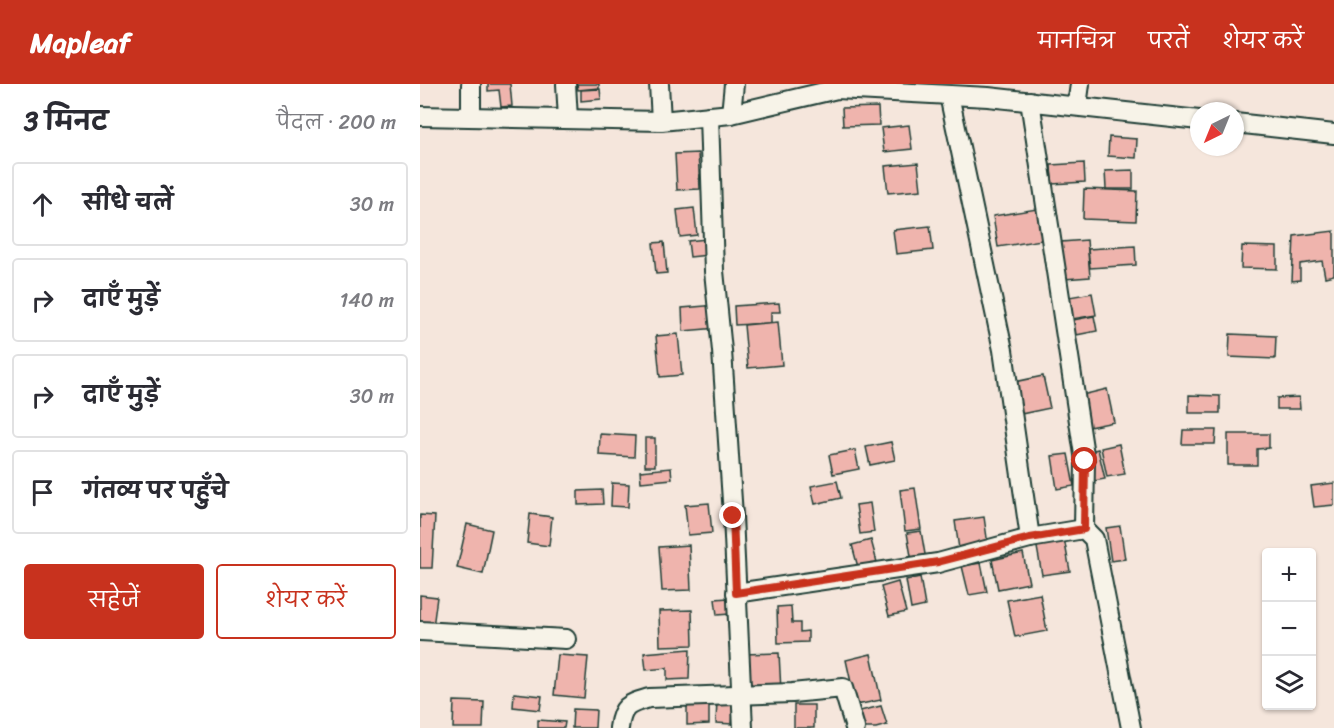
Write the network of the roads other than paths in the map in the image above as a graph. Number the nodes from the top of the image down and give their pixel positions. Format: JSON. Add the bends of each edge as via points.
{"nodes":[{"id":1,"x":471,"y":84,"type":"edge"},
{"id":2,"x":566,"y":84,"type":"edge"},
{"id":3,"x":659,"y":84,"type":"edge"},
{"id":4,"x":734,"y":84,"type":"edge"},
{"id":5,"x":1080,"y":84,"type":"edge"},
{"id":6,"x":912,"y":88,"type":"edge"},
{"id":7,"x":790,"y":92,"type":"edge"},
{"id":8,"x":949,"y":95,"type":"junction"},
{"id":9,"x":1030,"y":101,"type":"junction"},
{"id":10,"x":1077,"y":106,"type":"junction"},
{"id":11,"x":731,"y":114,"type":"junction"},
{"id":12,"x":420,"y":116,"type":"edge"},
{"id":13,"x":710,"y":116,"type":"junction"},
{"id":14,"x":471,"y":117,"type":"junction"},
{"id":15,"x":568,"y":119,"type":"junction"},
{"id":16,"x":1190,"y":119,"type":"edge"},
{"id":17,"x":661,"y":121,"type":"junction"},
{"id":18,"x":1244,"y":124,"type":"edge"},
{"id":19,"x":1334,"y":134,"type":"edge"},
{"id":20,"x":1084,"y":529,"type":"junction"},
{"id":21,"x":1030,"y":538,"type":"junction"},
{"id":22,"x":736,"y":593,"type":"junction"},
{"id":23,"x":420,"y":632,"type":"edge"},
{"id":24,"x":566,"y":639,"type":"dead end"},
{"id":25,"x":741,"y":695,"type":"junction"},
{"id":26,"x":620,"y":728,"type":"edge"},
{"id":27,"x":743,"y":728,"type":"edge"},
{"id":28,"x":855,"y":728,"type":"edge"},
{"id":29,"x":1131,"y":728,"type":"edge"}],
"edges":[{"from":1,"to":14,"type":"street"},
{"from":2,"to":15,"type":"street"},
{"from":3,"to":17,"type":"street"},
{"from":4,"to":11,"type":"street"},
{"from":5,"to":10,"type":"street"},
{"from":6,"to":7,"type":"street"},
{"from":6,"to":8,"type":"street"},
{"from":7,"to":11,"type":"street"},
{"from":8,"to":9,"type":"street"},
{"from":8,"to":21,"type":"street","via":[[1003,350]]},
{"from":9,"to":10,"type":"street"},
{"from":9,"to":20,"type":"street","via":[[1085,461]]},
{"from":10,"to":16,"type":"street"},
{"from":11,"to":13,"type":"street"},
{"from":12,"to":14,"type":"street"},
{"from":13,"to":17,"type":"street"},
{"from":13,"to":22,"type":"street","via":[[714,271]]},
{"from":14,"to":15,"type":"street"},
{"from":15,"to":17,"type":"street"},
{"from":18,"to":19,"type":"street"},
{"from":20,"to":21,"type":"street"},
{"from":20,"to":29,"type":"street","via":[[1094,539]]},
{"from":21,"to":22,"type":"street","via":[[938,562]]},
{"from":22,"to":25,"type":"street"},
{"from":23,"to":24,"type":"street"},
{"from":25,"to":26,"type":"street","via":[[639,701],[624,710]]},
{"from":25,"to":27,"type":"street"},
{"from":25,"to":28,"type":"street","via":[[843,688]]}]}
